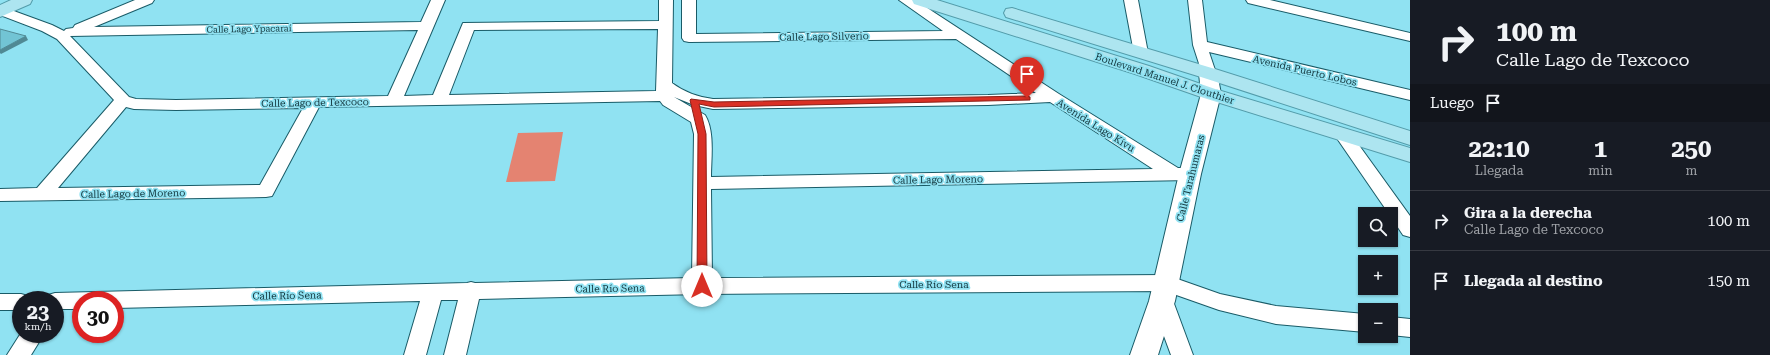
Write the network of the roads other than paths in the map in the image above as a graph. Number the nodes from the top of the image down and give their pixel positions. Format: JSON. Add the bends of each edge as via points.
{"nodes":[{"id":1,"x":24,"y":0,"type":"edge"},
{"id":2,"x":147,"y":0,"type":"edge"},
{"id":3,"x":438,"y":0,"type":"edge"},
{"id":4,"x":666,"y":0,"type":"edge"},
{"id":5,"x":689,"y":0,"type":"edge"},
{"id":6,"x":906,"y":0,"type":"edge"},
{"id":7,"x":920,"y":0,"type":"edge"},
{"id":8,"x":971,"y":0,"type":"edge"},
{"id":9,"x":1131,"y":0,"type":"edge"},
{"id":10,"x":1195,"y":0,"type":"edge"},
{"id":11,"x":1253,"y":0,"type":"edge"},
{"id":12,"x":1,"y":11,"type":"edge"},
{"id":13,"x":666,"y":25,"type":"junction"},
{"id":14,"x":427,"y":26,"type":"junction"},
{"id":15,"x":66,"y":34,"type":"junction"},
{"id":16,"x":959,"y":35,"type":"junction"},
{"id":17,"x":1410,"y":36,"type":"edge"},
{"id":18,"x":1200,"y":45,"type":"junction"},
{"id":19,"x":1141,"y":53,"type":"junction"},
{"id":20,"x":1210,"y":83,"type":"junction"},
{"id":21,"x":664,"y":90,"type":"junction"},
{"id":22,"x":1410,"y":95,"type":"edge"},
{"id":23,"x":1054,"y":97,"type":"junction"},
{"id":24,"x":123,"y":100,"type":"junction"},
{"id":25,"x":439,"y":100,"type":"junction"},
{"id":26,"x":694,"y":100,"type":"junction"},
{"id":27,"x":394,"y":101,"type":"junction"},
{"id":28,"x":314,"y":102,"type":"junction"},
{"id":29,"x":699,"y":119,"type":"junction"},
{"id":30,"x":1342,"y":134,"type":"junction"},
{"id":31,"x":1410,"y":138,"type":"edge"},
{"id":32,"x":1410,"y":155,"type":"edge"},
{"id":33,"x":1182,"y":174,"type":"junction"},
{"id":34,"x":701,"y":183,"type":"junction"},
{"id":35,"x":42,"y":194,"type":"junction"},
{"id":36,"x":0,"y":195,"type":"edge"},
{"id":37,"x":1410,"y":230,"type":"edge"},
{"id":38,"x":702,"y":286,"type":"junction"},
{"id":39,"x":472,"y":290,"type":"junction"},
{"id":40,"x":433,"y":292,"type":"junction"},
{"id":41,"x":1164,"y":292,"type":"junction"},
{"id":42,"x":0,"y":302,"type":"edge"},
{"id":43,"x":12,"y":302,"type":"edge"},
{"id":44,"x":64,"y":302,"type":"edge"},
{"id":45,"x":1358,"y":322,"type":"edge"},
{"id":46,"x":1398,"y":327,"type":"edge"},
{"id":47,"x":1410,"y":328,"type":"edge"},
{"id":48,"x":27,"y":343,"type":"edge"},
{"id":49,"x":18,"y":355,"type":"edge"},
{"id":50,"x":415,"y":355,"type":"edge"},
{"id":51,"x":455,"y":355,"type":"edge"},
{"id":52,"x":1144,"y":355,"type":"edge"},
{"id":53,"x":1182,"y":355,"type":"edge"}],
"edges":[{"from":1,"to":12,"type":"main road"},
{"from":2,"to":15,"type":"street"},
{"from":3,"to":14,"type":"street"},
{"from":4,"to":13,"type":"street"},
{"from":5,"to":16,"type":"street","name":"Calle Lago Silverio","via":[[689,38]]},
{"from":6,"to":16,"type":"street","name":"Avenida Lago Kivu"},
{"from":7,"to":20,"type":"main road","name":"Boulevard Manuel J. Clouthier","via":[[1142,70]]},
{"from":8,"to":19,"type":"main road","name":"Boulevard Manuel J. Clouthier"},
{"from":9,"to":19,"type":"street"},
{"from":10,"to":18,"type":"street"},
{"from":11,"to":17,"type":"street"},
{"from":12,"to":15,"type":"street"},
{"from":13,"to":21,"type":"street"},
{"from":13,"to":25,"type":"street","via":[[468,26]]},
{"from":14,"to":15,"type":"street","name":"Calle Lago Ypacaraí"},
{"from":14,"to":27,"type":"street"},
{"from":15,"to":24,"type":"street"},
{"from":16,"to":23,"type":"street","name":"Avenida Lago Kivu"},
{"from":18,"to":20,"type":"street"},
{"from":18,"to":22,"type":"street","name":"Avenida Puerto Lobos"},
{"from":19,"to":20,"type":"main road","name":"Boulevard Manuel J. Clouthier"},
{"from":20,"to":30,"type":"main road","name":"Boulevard Manuel J. Clouthier"},
{"from":20,"to":31,"type":"main road","name":"Boulevard Manuel J. Clouthier"},
{"from":20,"to":33,"type":"street","name":"Calle Tarahumaras"},
{"from":21,"to":25,"type":"street","name":"Calle Lago de Texcoco"},
{"from":21,"to":26,"type":"street"},
{"from":21,"to":29,"type":"street","via":[[669,102]]},
{"from":23,"to":26,"type":"street","via":[[714,104]]},
{"from":23,"to":33,"type":"street","name":"Avenida Lago Kivu"},
{"from":24,"to":28,"type":"street","name":"Calle Lago de Texcoco","via":[[134,104],[157,105]]},
{"from":24,"to":35,"type":"street"},
{"from":25,"to":27,"type":"street","name":"Calle Lago de Texcoco"},
{"from":26,"to":29,"type":"street"},
{"from":27,"to":28,"type":"street","name":"Calle Lago de Texcoco"},
{"from":28,"to":35,"type":"street","name":"Calle Lago de Moreno","via":[[266,191]]},
{"from":29,"to":34,"type":"street","via":[[702,134]]},
{"from":30,"to":32,"type":"main road","name":"Boulevard Manuel J. Clouthier"},
{"from":30,"to":37,"type":"street"},
{"from":33,"to":34,"type":"street","name":"Calle Lago Moreno"},
{"from":33,"to":41,"type":"street","name":"Calle Tarahumaras"},
{"from":34,"to":38,"type":"street"},
{"from":35,"to":36,"type":"street","name":"Calle Lago de Moreno"},
{"from":38,"to":39,"type":"street","name":"Calle Río Sena"},
{"from":38,"to":41,"type":"street","name":"Calle Río Sena"},
{"from":39,"to":40,"type":"street","name":"Calle Río Sena"},
{"from":39,"to":51,"type":"street"},
{"from":40,"to":44,"type":"street","name":"Calle Río Sena"},
{"from":40,"to":50,"type":"street"},
{"from":41,"to":45,"type":"street","name":"Calle Río Sena","via":[[1276,315]]},
{"from":41,"to":52,"type":"street","name":"Calle Tarahumaras"},
{"from":41,"to":53,"type":"street"},
{"from":42,"to":43,"type":"street"},
{"from":46,"to":47,"type":"street"},
{"from":48,"to":49,"type":"street"}]}
